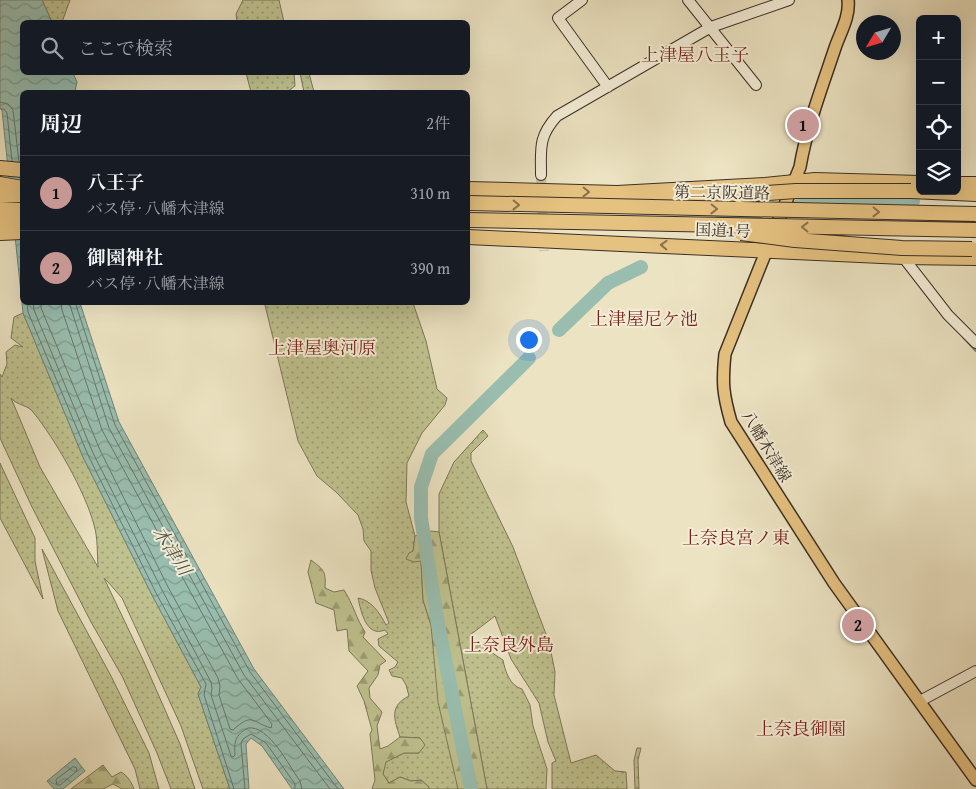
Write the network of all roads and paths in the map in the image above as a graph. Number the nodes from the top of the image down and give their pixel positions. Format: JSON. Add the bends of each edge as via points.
{"nodes":[{"id":1,"x":582,"y":0,"type":"edge"},
{"id":2,"x":688,"y":0,"type":"edge"},
{"id":3,"x":789,"y":0,"type":"edge"},
{"id":4,"x":848,"y":0,"type":"edge"},
{"id":5,"x":711,"y":27,"type":"junction"},
{"id":6,"x":756,"y":85,"type":"dead end"},
{"id":7,"x":608,"y":87,"type":"junction"},
{"id":8,"x":0,"y":168,"type":"edge"},
{"id":9,"x":20,"y":170,"type":"edge"},
{"id":10,"x":541,"y":175,"type":"tunnel mouth"},
{"id":11,"x":0,"y":184,"type":"edge"},
{"id":12,"x":961,"y":184,"type":"edge"},
{"id":13,"x":976,"y":184,"type":"edge"},
{"id":14,"x":792,"y":185,"type":"junction"},
{"id":15,"x":915,"y":187,"type":"edge"},
{"id":16,"x":20,"y":188,"type":"edge"},
{"id":17,"x":470,"y":190,"type":"edge"},
{"id":18,"x":976,"y":194,"type":"edge"},
{"id":19,"x":0,"y":195,"type":"edge"},
{"id":20,"x":20,"y":195,"type":"edge"},
{"id":21,"x":470,"y":203,"type":"edge"},
{"id":22,"x":567,"y":206,"type":"junction"},
{"id":23,"x":0,"y":209,"type":"edge"},
{"id":24,"x":20,"y":210,"type":"edge"},
{"id":25,"x":976,"y":214,"type":"edge"},
{"id":26,"x":20,"y":219,"type":"edge"},
{"id":27,"x":0,"y":220,"type":"edge"},
{"id":28,"x":470,"y":220,"type":"edge"},
{"id":29,"x":552,"y":222,"type":"junction"},
{"id":30,"x":976,"y":230,"type":"edge"},
{"id":31,"x":20,"y":232,"type":"edge"},
{"id":32,"x":0,"y":233,"type":"edge"},
{"id":33,"x":470,"y":237,"type":"edge"},
{"id":34,"x":768,"y":245,"type":"junction"},
{"id":35,"x":975,"y":252,"type":"edge"},
{"id":36,"x":903,"y":257,"type":"junction"},
{"id":37,"x":976,"y":343,"type":"edge"},
{"id":38,"x":976,"y":671,"type":"edge"},
{"id":39,"x":920,"y":701,"type":"junction"},
{"id":40,"x":976,"y":780,"type":"edge"}],
"edges":[{"from":1,"to":7,"type":"street","via":[[558,18]]},
{"from":2,"to":5,"type":"street"},
{"from":3,"to":5,"type":"street"},
{"from":4,"to":14,"type":"main road","name":"八幡木津線","via":[[844,24]]},
{"from":5,"to":6,"type":"street"},
{"from":5,"to":7,"type":"street"},
{"from":7,"to":10,"type":"street","via":[[567,109],[550,124],[542,141]]},
{"from":8,"to":9,"type":"highway"},
{"from":11,"to":16,"type":"highway"},
{"from":12,"to":13,"type":"highway"},
{"from":14,"to":15,"type":"highway","via":[[815,180]]},
{"from":17,"to":14,"type":"highway","one_way":true,"via":[[617,193]]},
{"from":14,"to":34,"type":"main road","name":"八幡木津線","bridge":true},
{"from":15,"to":18,"type":"highway"},
{"from":15,"to":22,"type":"highway","bridge":true},
{"from":19,"to":20,"type":"highway"},
{"from":21,"to":22,"type":"highway","name":"第二京阪道路","one_way":true,"bridge":true},
{"from":22,"to":25,"type":"highway","name":"第二京阪道路","one_way":true,"bridge":true},
{"from":23,"to":24,"type":"highway"},
{"from":26,"to":27,"type":"highway"},
{"from":28,"to":29,"type":"highway","name":"第二京阪道路","bridge":true},
{"from":30,"to":29,"type":"highway","name":"第二京阪道路","one_way":true,"bridge":true},
{"from":29,"to":35,"type":"highway","bridge":true,"via":[[696,229],[795,240]]},
{"from":31,"to":32,"type":"highway"},
{"from":34,"to":33,"type":"highway","name":"国道1号","one_way":true},
{"from":34,"to":36,"type":"highway","name":"国道1号"},
{"from":34,"to":39,"type":"main road","name":"八幡木津線","via":[[725,354],[722,381],[731,422],[834,584]]},
{"from":35,"to":36,"type":"highway","name":"国道1号"},
{"from":36,"to":37,"type":"street","via":[[948,315]]},
{"from":38,"to":39,"type":"street"},
{"from":39,"to":40,"type":"main road","name":"八幡木津線"}]}
